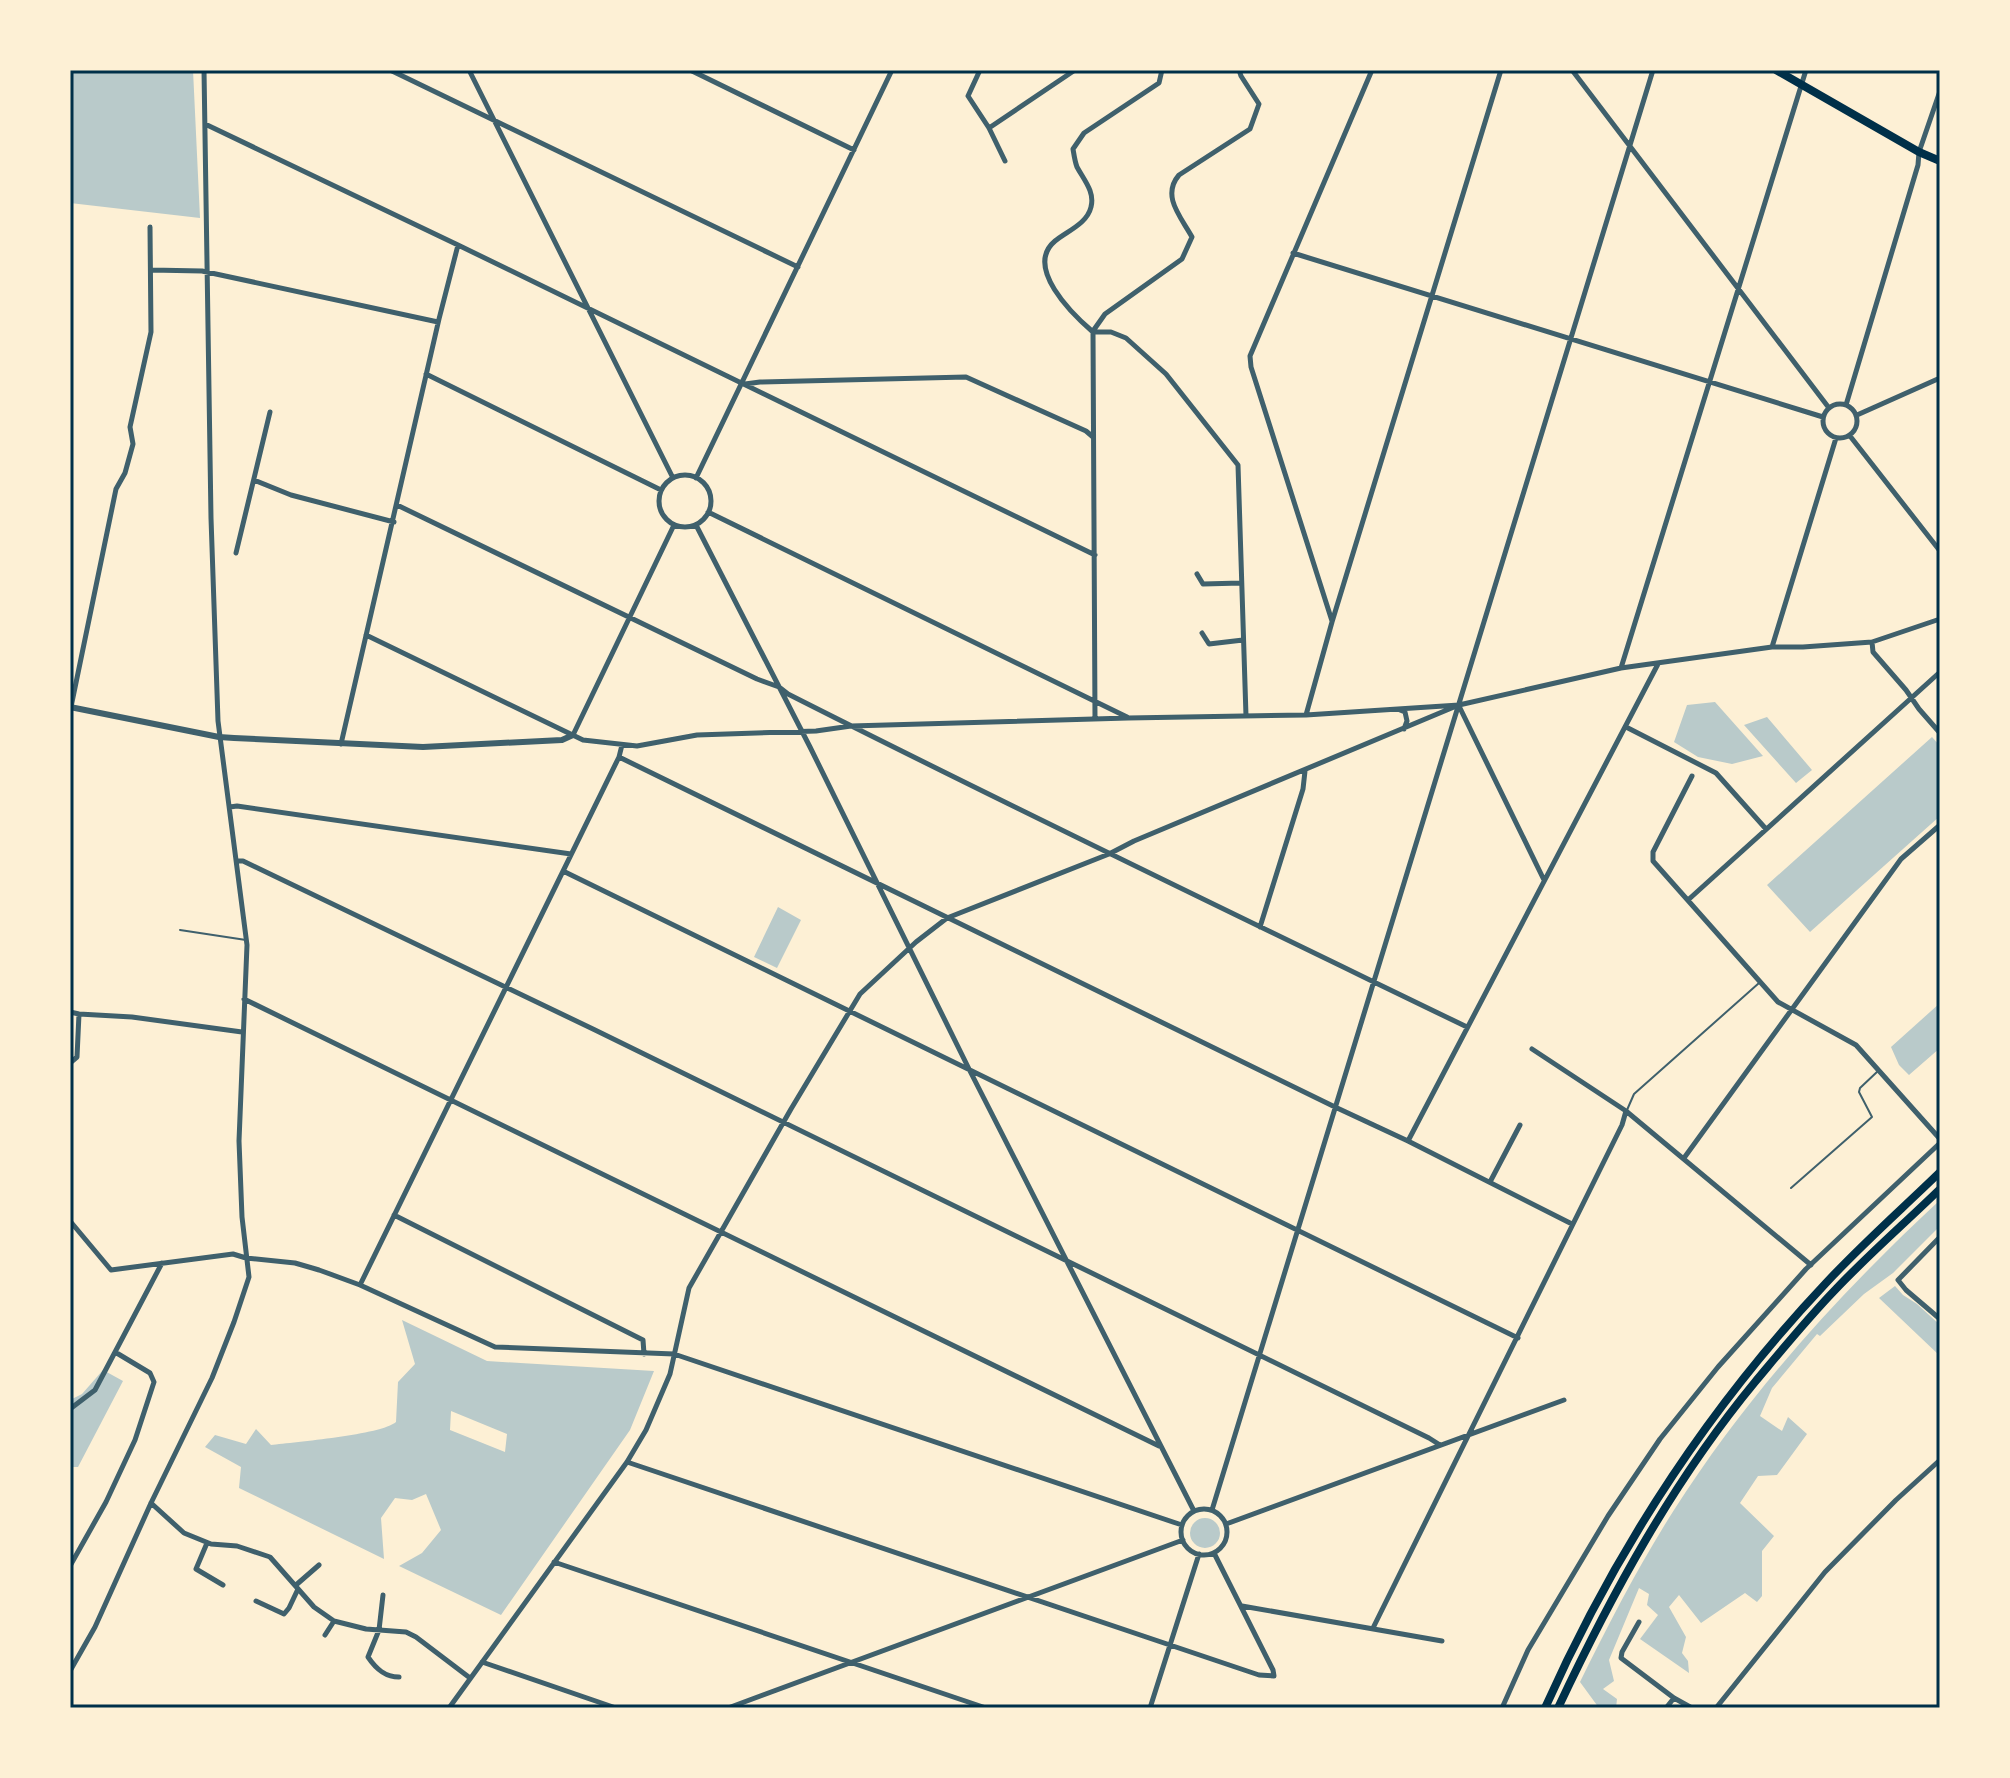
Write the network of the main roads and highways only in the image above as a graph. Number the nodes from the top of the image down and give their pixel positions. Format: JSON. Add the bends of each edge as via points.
{"nodes":[{"id":1,"x":1776,"y":70,"type":"edge"},
{"id":2,"x":1940,"y":161,"type":"edge"},
{"id":3,"x":1940,"y":1172,"type":"edge"},
{"id":4,"x":1940,"y":1189,"type":"edge"},
{"id":5,"x":1545,"y":1708,"type":"edge"},
{"id":6,"x":1558,"y":1708,"type":"edge"}],
"edges":[{"from":1,"to":2,"type":"main road"},
{"from":3,"to":5,"type":"main road","via":[[1827,1281],[1711,1419],[1627,1546]]},
{"from":4,"to":6,"type":"main road","via":[[1835,1290],[1721,1426],[1638,1550]]}]}
